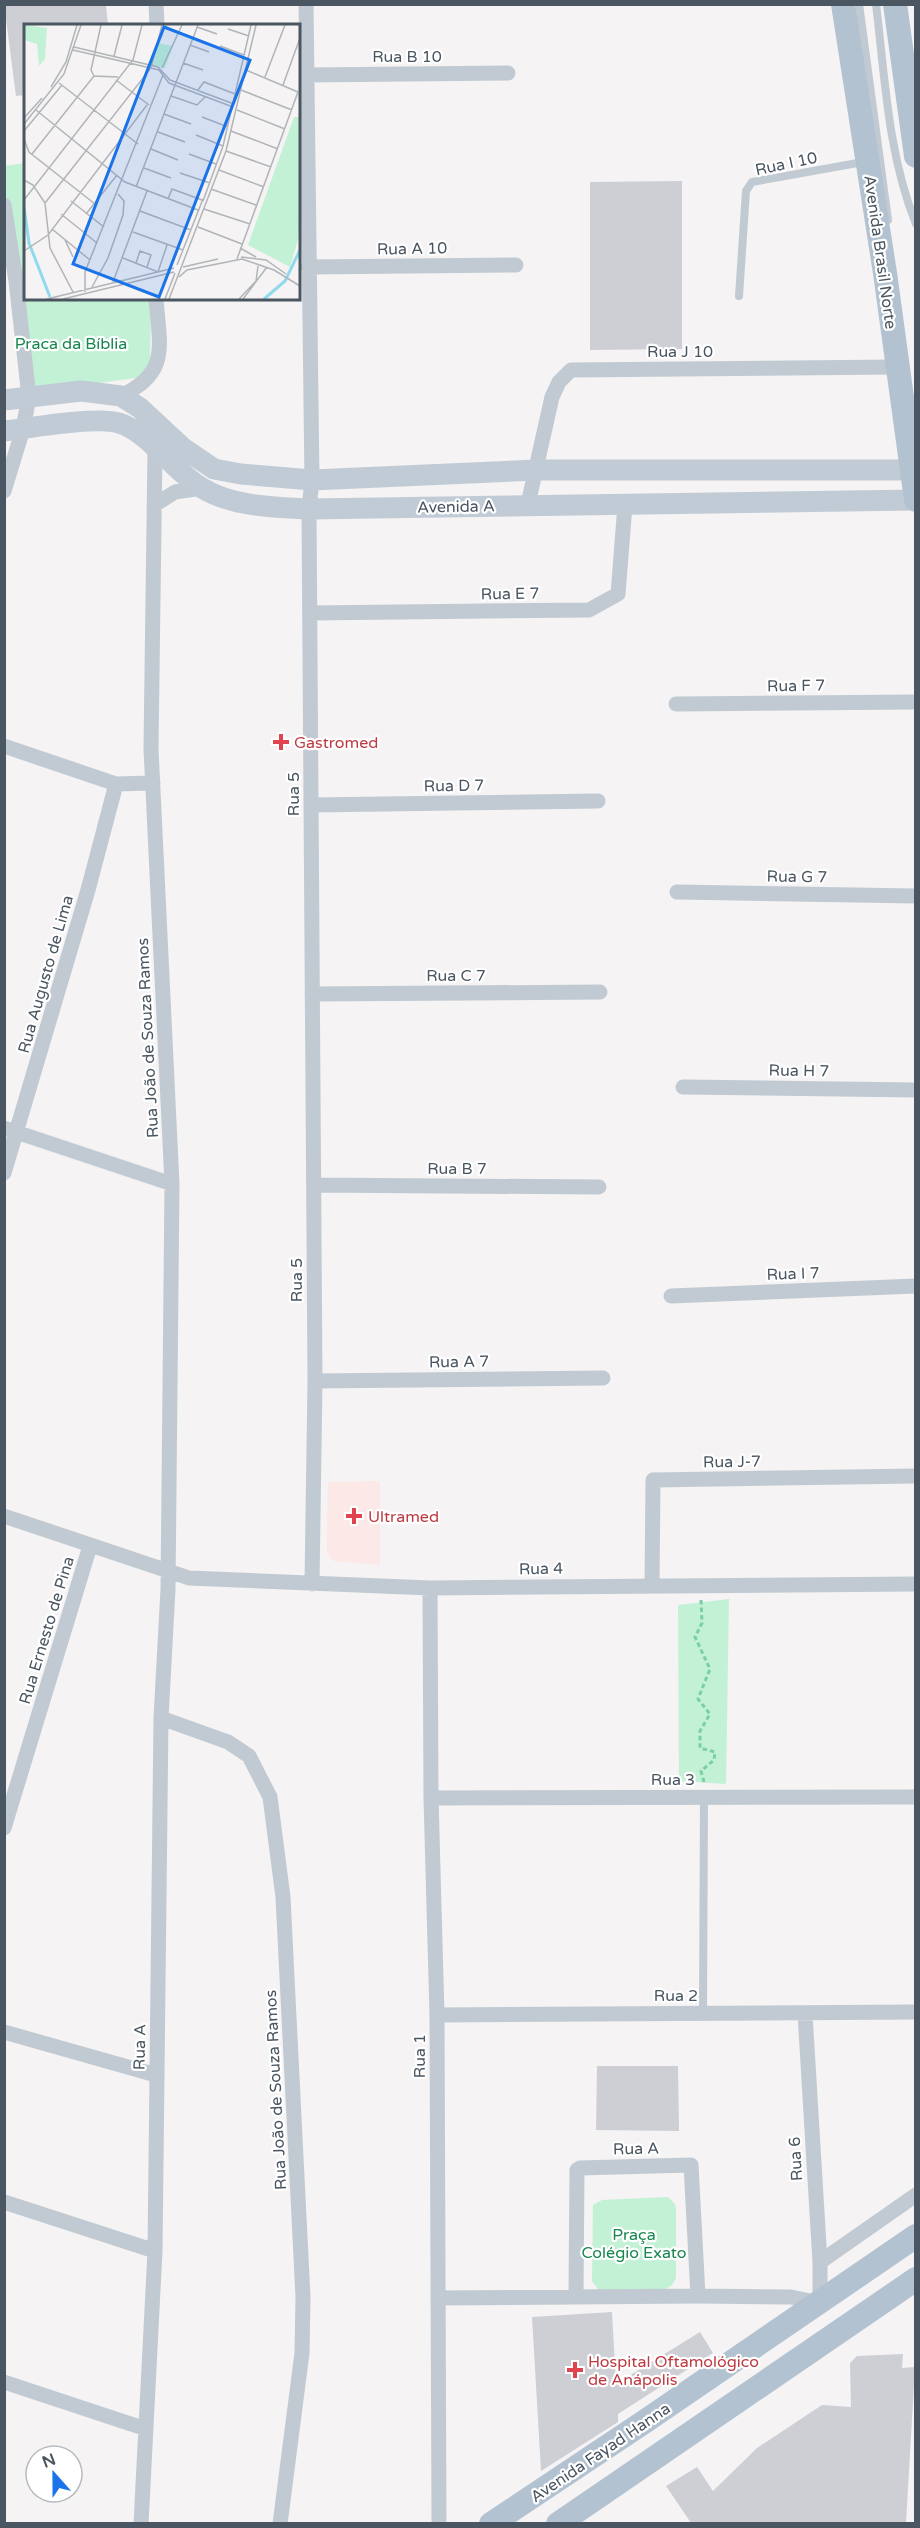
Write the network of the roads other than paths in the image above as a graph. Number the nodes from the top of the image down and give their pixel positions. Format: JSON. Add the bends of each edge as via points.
{"nodes":[{"id":1,"x":156,"y":4,"type":"edge"},
{"id":2,"x":306,"y":4,"type":"edge"},
{"id":3,"x":843,"y":4,"type":"edge"},
{"id":4,"x":859,"y":4,"type":"edge"},
{"id":5,"x":876,"y":4,"type":"edge"},
{"id":6,"x":895,"y":4,"type":"edge"},
{"id":7,"x":157,"y":24,"type":"edge"},
{"id":8,"x":508,"y":73,"type":"dead end"},
{"id":9,"x":306,"y":75,"type":"junction"},
{"id":10,"x":912,"y":107,"type":"edge"},
{"id":11,"x":915,"y":156,"type":"edge"},
{"id":12,"x":868,"y":161,"type":"junction"},
{"id":13,"x":4,"y":205,"type":"edge"},
{"id":14,"x":915,"y":224,"type":"edge"},
{"id":15,"x":516,"y":265,"type":"dead end"},
{"id":16,"x":308,"y":267,"type":"junction"},
{"id":17,"x":885,"y":273,"type":"junction"},
{"id":18,"x":739,"y":296,"type":"dead end"},
{"id":19,"x":156,"y":300,"type":"edge"},
{"id":20,"x":898,"y":367,"type":"junction"},
{"id":21,"x":121,"y":396,"type":"junction"},
{"id":22,"x":29,"y":397,"type":"junction"},
{"id":23,"x":4,"y":400,"type":"edge"},
{"id":24,"x":14,"y":430,"type":"edge"},
{"id":25,"x":155,"y":449,"type":"junction"},
{"id":26,"x":536,"y":470,"type":"junction"},
{"id":27,"x":914,"y":470,"type":"edge"},
{"id":28,"x":312,"y":480,"type":"junction"},
{"id":29,"x":202,"y":488,"type":"junction"},
{"id":30,"x":4,"y":491,"type":"edge"},
{"id":31,"x":915,"y":500,"type":"edge"},
{"id":32,"x":156,"y":504,"type":"junction"},
{"id":33,"x":528,"y":504,"type":"junction"},
{"id":34,"x":625,"y":505,"type":"junction"},
{"id":35,"x":309,"y":509,"type":"junction"},
{"id":36,"x":310,"y":613,"type":"junction"},
{"id":37,"x":915,"y":702,"type":"edge"},
{"id":38,"x":676,"y":704,"type":"dead end"},
{"id":39,"x":4,"y":746,"type":"edge"},
{"id":40,"x":153,"y":783,"type":"junction"},
{"id":41,"x":116,"y":784,"type":"junction"},
{"id":42,"x":598,"y":801,"type":"dead end"},
{"id":43,"x":311,"y":805,"type":"junction"},
{"id":44,"x":677,"y":892,"type":"dead end"},
{"id":45,"x":915,"y":896,"type":"edge"},
{"id":46,"x":600,"y":992,"type":"dead end"},
{"id":47,"x":312,"y":994,"type":"junction"},
{"id":48,"x":683,"y":1087,"type":"dead end"},
{"id":49,"x":915,"y":1090,"type":"edge"},
{"id":50,"x":11,"y":1130,"type":"edge"},
{"id":51,"x":4,"y":1173,"type":"edge"},
{"id":52,"x":172,"y":1184,"type":"junction"},
{"id":53,"x":314,"y":1185,"type":"junction"},
{"id":54,"x":599,"y":1187,"type":"dead end"},
{"id":55,"x":915,"y":1286,"type":"edge"},
{"id":56,"x":671,"y":1296,"type":"dead end"},
{"id":57,"x":603,"y":1378,"type":"dead end"},
{"id":58,"x":315,"y":1381,"type":"junction"},
{"id":59,"x":915,"y":1476,"type":"edge"},
{"id":60,"x":4,"y":1516,"type":"edge"},
{"id":61,"x":90,"y":1546,"type":"junction"},
{"id":62,"x":168,"y":1571,"type":"junction"},
{"id":63,"x":312,"y":1584,"type":"junction"},
{"id":64,"x":915,"y":1584,"type":"edge"},
{"id":65,"x":652,"y":1585,"type":"junction"},
{"id":66,"x":430,"y":1588,"type":"junction"},
{"id":67,"x":161,"y":1718,"type":"junction"},
{"id":68,"x":705,"y":1792,"type":"junction"},
{"id":69,"x":915,"y":1797,"type":"edge"},
{"id":70,"x":431,"y":1798,"type":"junction"},
{"id":71,"x":4,"y":1828,"type":"edge"},
{"id":72,"x":915,"y":2012,"type":"edge"},
{"id":73,"x":703,"y":2013,"type":"junction"},
{"id":74,"x":805,"y":2013,"type":"junction"},
{"id":75,"x":437,"y":2015,"type":"junction"},
{"id":76,"x":4,"y":2032,"type":"edge"},
{"id":77,"x":156,"y":2075,"type":"junction"},
{"id":78,"x":915,"y":2195,"type":"edge"},
{"id":79,"x":4,"y":2202,"type":"edge"},
{"id":80,"x":915,"y":2236,"type":"edge"},
{"id":81,"x":155,"y":2251,"type":"junction"},
{"id":82,"x":820,"y":2262,"type":"junction"},
{"id":83,"x":915,"y":2279,"type":"edge"},
{"id":84,"x":576,"y":2295,"type":"junction"},
{"id":85,"x":698,"y":2295,"type":"junction"},
{"id":86,"x":438,"y":2298,"type":"junction"},
{"id":87,"x":820,"y":2303,"type":"junction"},
{"id":88,"x":4,"y":2382,"type":"edge"},
{"id":89,"x":146,"y":2429,"type":"junction"},
{"id":90,"x":568,"y":2474,"type":"junction"},
{"id":91,"x":588,"y":2503,"type":"junction"},
{"id":92,"x":141,"y":2523,"type":"edge"},
{"id":93,"x":280,"y":2523,"type":"edge"},
{"id":94,"x":439,"y":2523,"type":"edge"},
{"id":95,"x":491,"y":2523,"type":"edge"},
{"id":96,"x":558,"y":2523,"type":"edge"}],
"edges":[{"from":1,"to":7,"type":"street"},
{"from":2,"to":9,"type":"street","name":"Rua 5"},
{"from":3,"to":12,"type":"main road","name":"Avenida Brasil Norte"},
{"from":4,"to":17,"type":"lane","via":[[887,207]]},
{"from":5,"to":14,"type":"lane","via":[[894,150]]},
{"from":6,"to":10,"type":"main road"},
{"from":8,"to":9,"type":"street","name":"Rua B 10"},
{"from":9,"to":16,"type":"street","name":"Rua 5"},
{"from":10,"to":11,"type":"main road"},
{"from":12,"to":17,"type":"main road","name":"Avenida Brasil Norte"},
{"from":12,"to":18,"type":"lane","name":"Rua I 10","via":[[752,182],[746,191]]},
{"from":13,"to":22,"type":"street"},
{"from":15,"to":16,"type":"street","name":"Rua A 10"},
{"from":16,"to":28,"type":"street","name":"Rua 5"},
{"from":17,"to":20,"type":"main road","name":"Avenida Brasil Norte"},
{"from":19,"to":21,"type":"street","via":[[158,365],[143,382]]},
{"from":20,"to":26,"type":"street","name":"Rua J 10","via":[[571,370],[559,382],[552,398]]},
{"from":20,"to":27,"type":"main road","name":"Avenida Brasil Norte"},
{"from":21,"to":22,"type":"street","name":"Avenida A","via":[[81,391]]},
{"from":21,"to":28,"type":"street","name":"Avenida A","via":[[214,470]]},
{"from":22,"to":23,"type":"street","name":"Avenida A"},
{"from":22,"to":24,"type":"street"},
{"from":24,"to":25,"type":"street","name":"Avenida A","via":[[103,420],[120,423]]},
{"from":24,"to":30,"type":"street"},
{"from":25,"to":29,"type":"street","name":"Avenida A"},
{"from":25,"to":32,"type":"street","name":"Rua João de Souza Ramos"},
{"from":26,"to":27,"type":"street","name":"Avenida A"},
{"from":26,"to":28,"type":"street","name":"Avenida A"},
{"from":26,"to":33,"type":"street"},
{"from":27,"to":31,"type":"main road","name":"Avenida Brasil Norte"},
{"from":28,"to":35,"type":"street","name":"Rua 5"},
{"from":29,"to":32,"type":"street","via":[[175,492]]},
{"from":29,"to":35,"type":"street","name":"Avenida A","via":[[250,505]]},
{"from":31,"to":34,"type":"street","name":"Avenida A"},
{"from":32,"to":40,"type":"street","name":"Rua João de Souza Ramos"},
{"from":33,"to":34,"type":"street","name":"Avenida A"},
{"from":33,"to":35,"type":"street","name":"Avenida A"},
{"from":34,"to":36,"type":"street","name":"Rua E 7","via":[[618,594],[589,610]]},
{"from":35,"to":36,"type":"street","name":"Rua 5"},
{"from":36,"to":43,"type":"street","name":"Rua 5"},
{"from":37,"to":38,"type":"street","name":"Rua F 7"},
{"from":39,"to":41,"type":"street"},
{"from":40,"to":41,"type":"street"},
{"from":40,"to":52,"type":"street","name":"Rua João de Souza Ramos"},
{"from":41,"to":50,"type":"street","name":"Rua Augusto de Lima"},
{"from":42,"to":43,"type":"street","name":"Rua D 7"},
{"from":43,"to":47,"type":"street","name":"Rua 5"},
{"from":44,"to":45,"type":"street","name":"Rua G 7"},
{"from":46,"to":47,"type":"street","name":"Rua C 7"},
{"from":47,"to":53,"type":"street","name":"Rua 5"},
{"from":48,"to":49,"type":"street","name":"Rua H 7"},
{"from":50,"to":51,"type":"street","name":"Rua Augusto de Lima"},
{"from":50,"to":52,"type":"street"},
{"from":52,"to":62,"type":"street","name":"Rua João de Souza Ramos"},
{"from":53,"to":54,"type":"street","name":"Rua B 7"},
{"from":53,"to":58,"type":"street","name":"Rua 5"},
{"from":55,"to":56,"type":"street","name":"Rua I 7"},
{"from":57,"to":58,"type":"street","name":"Rua A 7"},
{"from":58,"to":63,"type":"street","name":"Rua 5"},
{"from":59,"to":65,"type":"street","name":"Rua J-7","via":[[653,1480]]},
{"from":60,"to":61,"type":"street","name":"Rua 4"},
{"from":61,"to":62,"type":"street","name":"Rua 4"},
{"from":61,"to":71,"type":"street","name":"Rua Ernesto de Pina"},
{"from":62,"to":63,"type":"street","name":"Rua 4","via":[[189,1578]]},
{"from":62,"to":67,"type":"street","name":"Rua A"},
{"from":63,"to":66,"type":"street","name":"Rua 4"},
{"from":64,"to":65,"type":"street","name":"Rua 4"},
{"from":65,"to":66,"type":"street","name":"Rua 4"},
{"from":66,"to":70,"type":"street","name":"Rua 1"},
{"from":67,"to":77,"type":"street","name":"Rua A"},
{"from":67,"to":93,"type":"street","name":"Rua João de Souza Ramos","via":[[228,1742],[249,1756],[270,1797],[284,1897],[303,2297],[302,2353]]},
{"from":68,"to":69,"type":"street","name":"Rua 3"},
{"from":68,"to":70,"type":"street","name":"Rua 3"},
{"from":68,"to":73,"type":"lane"},
{"from":70,"to":75,"type":"street","name":"Rua 1"},
{"from":72,"to":74,"type":"street","name":"Rua 2"},
{"from":73,"to":74,"type":"street","name":"Rua 2"},
{"from":73,"to":75,"type":"street","name":"Rua 2"},
{"from":74,"to":82,"type":"street","name":"Rua 6"},
{"from":75,"to":86,"type":"street","name":"Rua 1"},
{"from":76,"to":77,"type":"street"},
{"from":77,"to":81,"type":"street","name":"Rua A"},
{"from":78,"to":82,"type":"street"},
{"from":79,"to":81,"type":"street"},
{"from":80,"to":87,"type":"main road","name":"Avenida Fayad Hanna"},
{"from":81,"to":89,"type":"street","name":"Rua A"},
{"from":82,"to":87,"type":"street","name":"Rua 6"},
{"from":83,"to":91,"type":"main road"},
{"from":84,"to":85,"type":"street"},
{"from":84,"to":85,"type":"street","name":"Rua A","via":[[577,2170],[691,2165]]},
{"from":84,"to":86,"type":"street"},
{"from":85,"to":87,"type":"street","via":[[791,2297]]},
{"from":86,"to":94,"type":"street","name":"Rua 1"},
{"from":87,"to":90,"type":"main road","name":"Avenida Fayad Hanna"},
{"from":88,"to":89,"type":"street"},
{"from":89,"to":92,"type":"street","name":"Rua A"},
{"from":90,"to":91,"type":"main road"},
{"from":90,"to":95,"type":"main road","name":"Avenida Fayad Hanna"},
{"from":91,"to":96,"type":"main road"}]}
